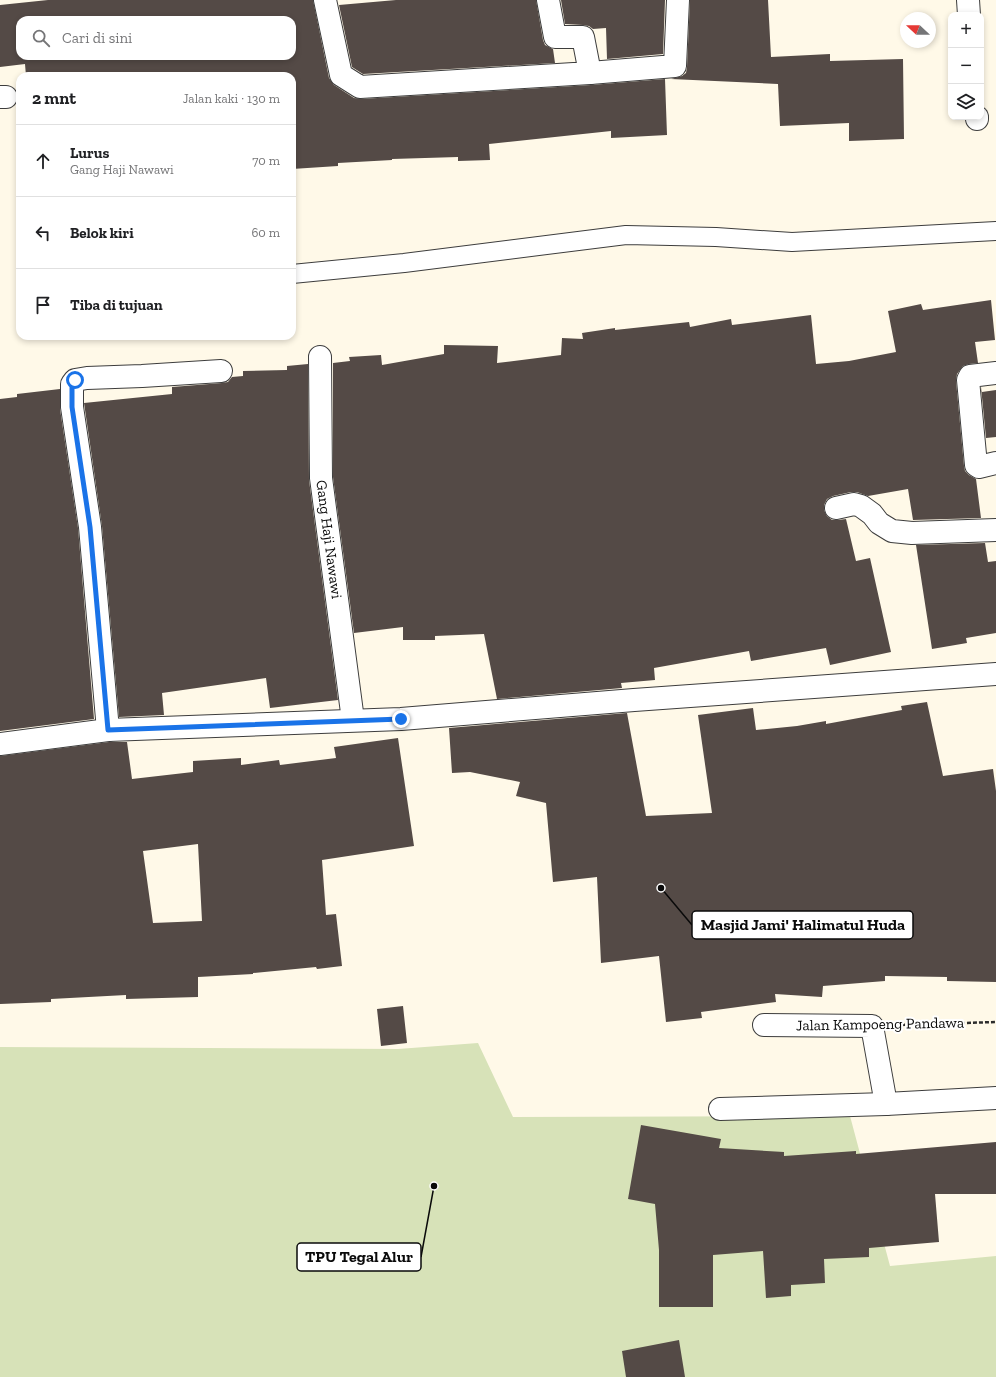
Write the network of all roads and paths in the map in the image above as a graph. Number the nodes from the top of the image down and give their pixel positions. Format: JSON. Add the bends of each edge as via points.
{"nodes":[{"id":1,"x":325,"y":0,"type":"edge"},
{"id":2,"x":548,"y":0,"type":"edge"},
{"id":3,"x":678,"y":0,"type":"edge"},
{"id":4,"x":968,"y":0,"type":"edge"},
{"id":5,"x":969,"y":12,"type":"edge"},
{"id":6,"x":590,"y":73,"type":"junction"},
{"id":7,"x":996,"y":231,"type":"edge"},
{"id":8,"x":296,"y":274,"type":"edge"},
{"id":9,"x":320,"y":357,"type":"dead end"},
{"id":10,"x":221,"y":371,"type":"dead end"},
{"id":11,"x":996,"y":373,"type":"edge"},
{"id":12,"x":996,"y":463,"type":"edge"},
{"id":13,"x":836,"y":508,"type":"dead end"},
{"id":14,"x":996,"y":530,"type":"edge"},
{"id":15,"x":996,"y":674,"type":"edge"},
{"id":16,"x":353,"y":720,"type":"junction"},
{"id":17,"x":108,"y":730,"type":"junction"},
{"id":18,"x":0,"y":744,"type":"edge"},
{"id":19,"x":996,"y":1022,"type":"edge"},
{"id":20,"x":764,"y":1025,"type":"dead end"},
{"id":21,"x":872,"y":1026,"type":"junction"},
{"id":22,"x":996,"y":1098,"type":"edge"},
{"id":23,"x":886,"y":1104,"type":"junction"},
{"id":24,"x":720,"y":1109,"type":"dead end"}],
"edges":[{"from":1,"to":6,"type":"street","via":[[341,75],[360,87]]},
{"from":2,"to":6,"type":"street","via":[[555,37],[583,37]]},
{"from":3,"to":6,"type":"street","via":[[674,66]]},
{"from":4,"to":5,"type":"street"},
{"from":7,"to":8,"type":"lane","via":[[792,242],[626,235]]},
{"from":9,"to":16,"type":"street","name":"Gang Haji Nawawi","via":[[321,478]]},
{"from":10,"to":17,"type":"street","via":[[87,378],[75,380],[72,384],[72,407],[90,527]]},
{"from":11,"to":12,"type":"street","via":[[970,376],[968,380],[976,465],[979,467]]},
{"from":13,"to":14,"type":"street","via":[[854,504],[861,506],[892,531],[912,533]]},
{"from":15,"to":16,"type":"street","via":[[650,698],[401,719]]},
{"from":16,"to":17,"type":"street"},
{"from":17,"to":18,"type":"street"},
{"from":19,"to":21,"type":"path","name":"Jalan Kampoeng Pandawa"},
{"from":20,"to":21,"type":"street","name":"Jalan Kampoeng Pandawa"},
{"from":21,"to":23,"type":"street"},
{"from":22,"to":23,"type":"street"},
{"from":23,"to":24,"type":"street"}]}
